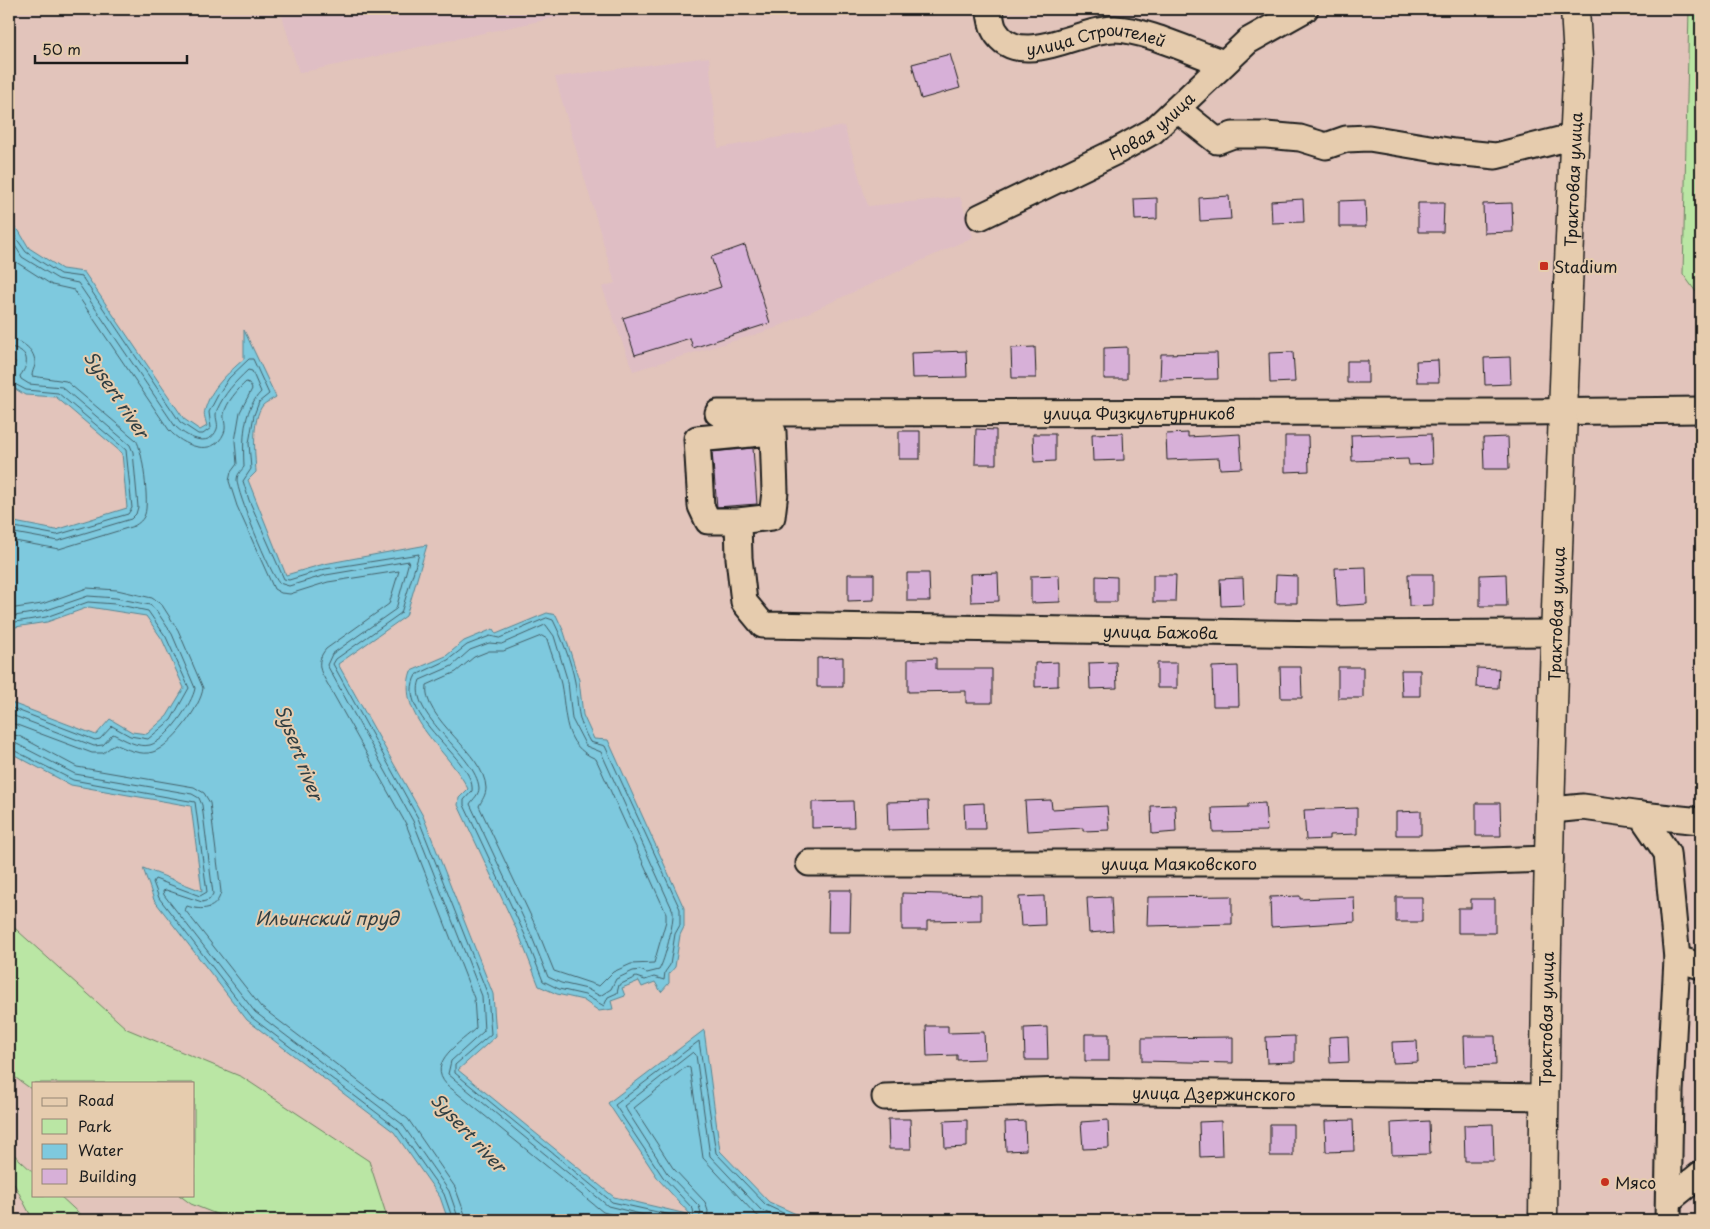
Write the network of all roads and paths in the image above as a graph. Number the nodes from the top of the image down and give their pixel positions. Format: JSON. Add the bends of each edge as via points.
{"nodes":[{"id":1,"x":989,"y":9,"type":"edge"},
{"id":2,"x":1305,"y":9,"type":"edge"},
{"id":3,"x":1575,"y":9,"type":"edge"},
{"id":4,"x":1224,"y":64,"type":"junction"},
{"id":5,"x":1177,"y":109,"type":"junction"},
{"id":6,"x":1575,"y":136,"type":"junction"},
{"id":7,"x":980,"y":217,"type":"dead end"},
{"id":8,"x":1701,"y":410,"type":"edge"},
{"id":9,"x":1562,"y":412,"type":"junction"},
{"id":10,"x":718,"y":414,"type":"dead end"},
{"id":11,"x":738,"y":521,"type":"dead end"},
{"id":12,"x":1556,"y":633,"type":"junction"},
{"id":13,"x":1552,"y":810,"type":"junction"},
{"id":14,"x":1641,"y":815,"type":"junction"},
{"id":15,"x":1701,"y":821,"type":"edge"},
{"id":16,"x":1550,"y":859,"type":"junction"},
{"id":17,"x":809,"y":864,"type":"dead end"},
{"id":18,"x":1677,"y":959,"type":"junction"},
{"id":19,"x":1701,"y":966,"type":"edge"},
{"id":20,"x":885,"y":1097,"type":"dead end"},
{"id":21,"x":1544,"y":1097,"type":"junction"},
{"id":22,"x":1701,"y":1174,"type":"edge"},
{"id":23,"x":1669,"y":1210,"type":"edge"},
{"id":24,"x":1543,"y":1220,"type":"edge"}],
"edges":[{"from":1,"to":4,"type":"street","name":"улица Строителей","via":[[994,30],[1007,44],[1015,46],[1048,46],[1084,33],[1115,29],[1138,33]]},
{"from":2,"to":4,"type":"street","name":"Новая улица","via":[[1248,41]]},
{"from":3,"to":6,"type":"main road","name":"Трактовая улица","via":[[1578,59]]},
{"from":4,"to":5,"type":"street","name":"Новая улица"},
{"from":5,"to":6,"type":"street","via":[[1217,141],[1233,135],[1266,135],[1300,138],[1326,146],[1346,139],[1369,138],[1496,156]]},
{"from":5,"to":7,"type":"street","name":"Новая улица","via":[[1146,135]]},
{"from":6,"to":9,"type":"main road","name":"Трактовая улица"},
{"from":8,"to":9,"type":"street","name":"улица Физкультурников"},
{"from":9,"to":10,"type":"street","name":"улица Физкультурников"},
{"from":9,"to":12,"type":"main road","name":"Трактовая улица"},
{"from":11,"to":12,"type":"street","name":"улица Бажова","via":[[744,602],[763,625],[1332,634]]},
{"from":12,"to":13,"type":"main road","name":"Трактовая улица"},
{"from":13,"to":14,"type":"street","via":[[1583,806]]},
{"from":13,"to":16,"type":"main road","name":"Трактовая улица"},
{"from":14,"to":15,"type":"street"},
{"from":14,"to":18,"type":"street","via":[[1667,853]]},
{"from":16,"to":17,"type":"street","name":"улица Маяковского","via":[[1432,863]]},
{"from":16,"to":21,"type":"main road","name":"Трактовая улица"},
{"from":18,"to":19,"type":"street"},
{"from":18,"to":23,"type":"street","via":[[1670,1092]]},
{"from":20,"to":21,"type":"street","name":"улица Дзержинского","via":[[1066,1091]]},
{"from":21,"to":24,"type":"main road","name":"Трактовая улица"},
{"from":22,"to":23,"type":"street"}]}
